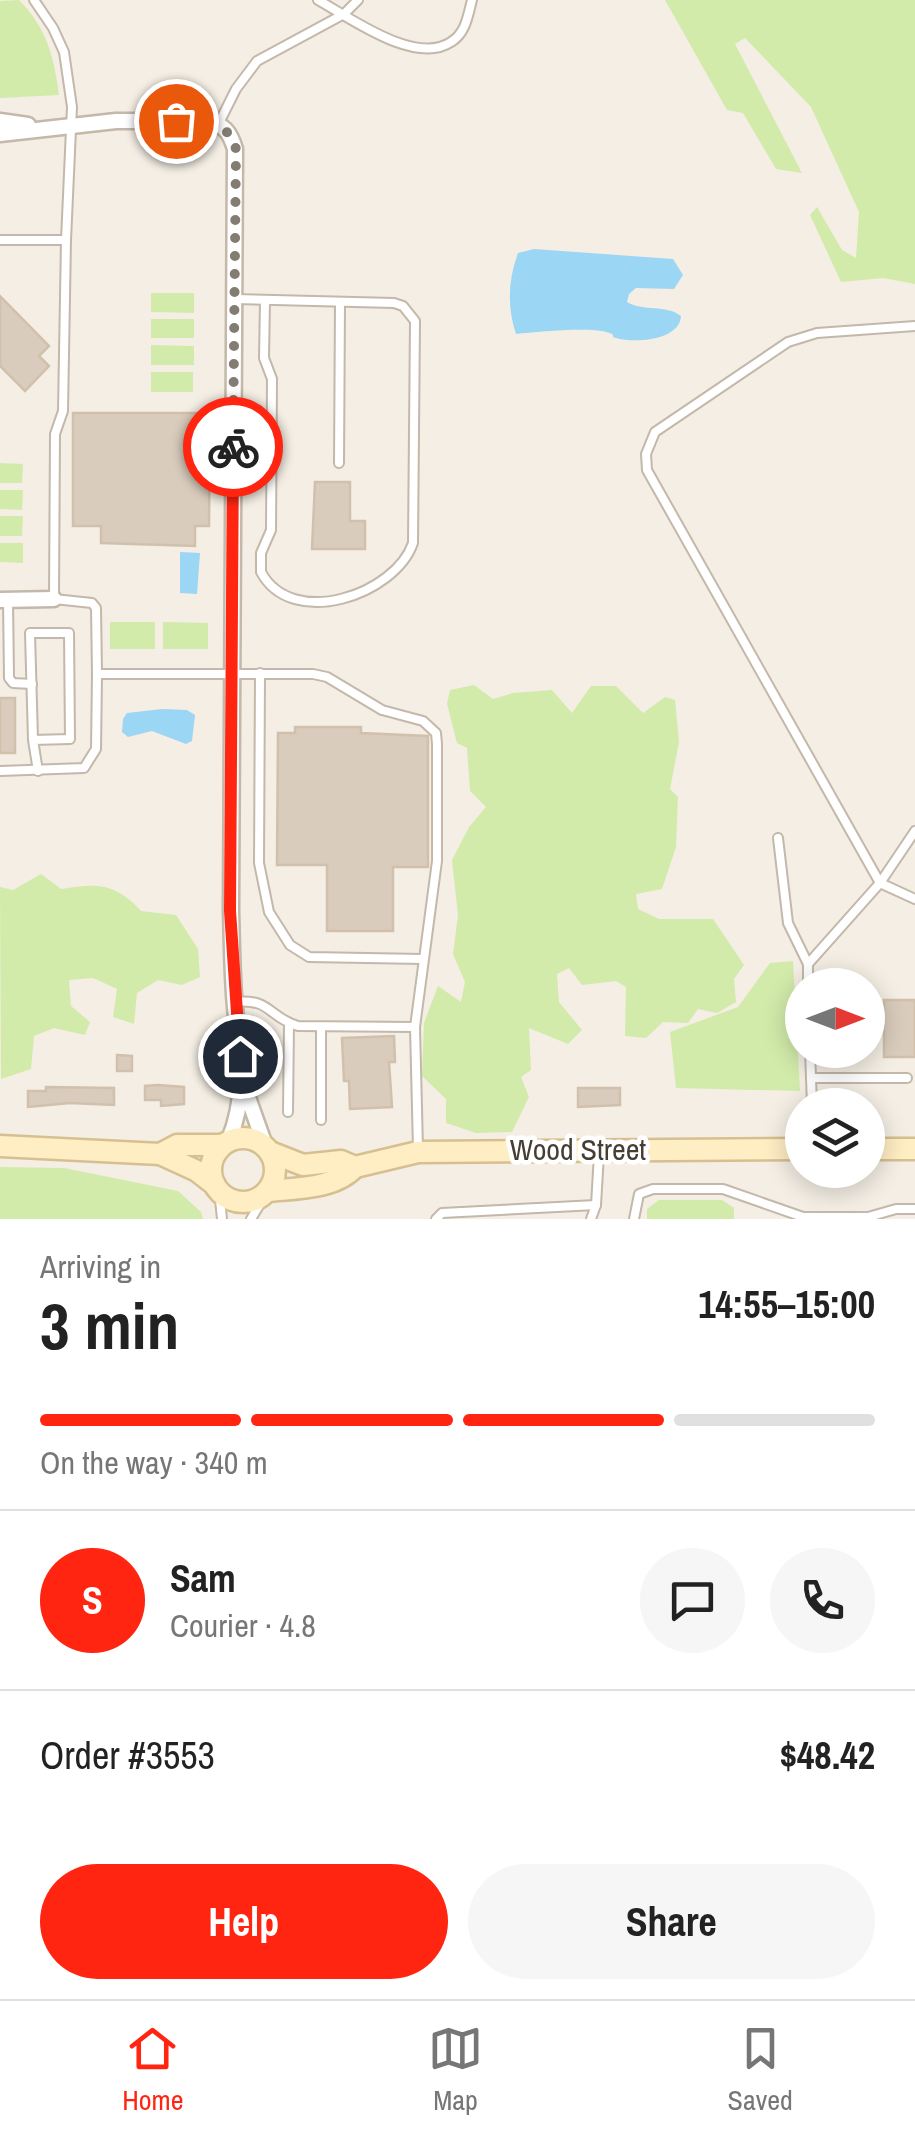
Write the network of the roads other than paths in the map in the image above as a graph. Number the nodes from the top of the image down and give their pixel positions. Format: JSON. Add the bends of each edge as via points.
{"nodes":[{"id":1,"x":34,"y":0,"type":"edge"},
{"id":2,"x":318,"y":0,"type":"edge"},
{"id":3,"x":358,"y":0,"type":"edge"},
{"id":4,"x":472,"y":0,"type":"edge"},
{"id":5,"x":344,"y":14,"type":"junction"},
{"id":6,"x":0,"y":121,"type":"edge"},
{"id":7,"x":219,"y":123,"type":"junction"},
{"id":8,"x":72,"y":124,"type":"junction"},
{"id":9,"x":49,"y":128,"type":"junction"},
{"id":10,"x":0,"y":134,"type":"edge"},
{"id":11,"x":66,"y":240,"type":"junction"},
{"id":12,"x":2,"y":242,"type":"edge"},
{"id":13,"x":234,"y":299,"type":"junction"},
{"id":14,"x":265,"y":301,"type":"junction"},
{"id":15,"x":340,"y":302,"type":"junction"},
{"id":16,"x":915,"y":326,"type":"edge"},
{"id":17,"x":340,"y":464,"type":"dead end"},
{"id":18,"x":54,"y":599,"type":"junction"},
{"id":19,"x":4,"y":600,"type":"edge"},
{"id":20,"x":8,"y":632,"type":"junction"},
{"id":21,"x":30,"y":633,"type":"junction"},
{"id":22,"x":232,"y":673,"type":"junction"},
{"id":23,"x":260,"y":673,"type":"junction"},
{"id":24,"x":97,"y":674,"type":"junction"},
{"id":25,"x":32,"y":684,"type":"junction"},
{"id":26,"x":33,"y":740,"type":"junction"},
{"id":27,"x":0,"y":771,"type":"edge"},
{"id":28,"x":38,"y":771,"type":"junction"},
{"id":29,"x":915,"y":831,"type":"edge"},
{"id":30,"x":778,"y":838,"type":"dead end"},
{"id":31,"x":880,"y":884,"type":"junction"},
{"id":32,"x":915,"y":899,"type":"edge"},
{"id":33,"x":423,"y":959,"type":"junction"},
{"id":34,"x":808,"y":964,"type":"junction"},
{"id":35,"x":808,"y":968,"type":"edge"},
{"id":36,"x":234,"y":1002,"type":"junction"},
{"id":37,"x":289,"y":1023,"type":"junction"},
{"id":38,"x":321,"y":1027,"type":"junction"},
{"id":39,"x":415,"y":1027,"type":"junction"},
{"id":40,"x":811,"y":1068,"type":"edge"},
{"id":41,"x":811,"y":1078,"type":"junction"},
{"id":42,"x":907,"y":1078,"type":"dead end"},
{"id":43,"x":243,"y":1083,"type":"junction"},
{"id":44,"x":811,"y":1088,"type":"edge"},
{"id":45,"x":288,"y":1112,"type":"dead end"},
{"id":46,"x":321,"y":1120,"type":"dead end"},
{"id":47,"x":225,"y":1142,"type":"junction"},
{"id":48,"x":0,"y":1146,"type":"edge"},
{"id":49,"x":785,"y":1149,"type":"edge"},
{"id":50,"x":885,"y":1149,"type":"edge"},
{"id":51,"x":915,"y":1149,"type":"edge"},
{"id":52,"x":268,"y":1150,"type":"junction"},
{"id":53,"x":599,"y":1150,"type":"junction"},
{"id":54,"x":418,"y":1152,"type":"junction"},
{"id":55,"x":160,"y":1154,"type":"junction"},
{"id":56,"x":355,"y":1166,"type":"junction"},
{"id":57,"x":217,"y":1188,"type":"junction"},
{"id":58,"x":267,"y":1192,"type":"junction"},
{"id":59,"x":596,"y":1204,"type":"junction"},
{"id":60,"x":915,"y":1209,"type":"edge"},
{"id":61,"x":222,"y":1219,"type":"edge"},
{"id":62,"x":251,"y":1219,"type":"edge"},
{"id":63,"x":436,"y":1219,"type":"edge"},
{"id":64,"x":591,"y":1219,"type":"edge"},
{"id":65,"x":634,"y":1219,"type":"edge"}],
"edges":[{"from":1,"to":8,"type":"lane","via":[[64,52]]},
{"from":2,"to":5,"type":"lane"},
{"from":3,"to":5,"type":"lane"},
{"from":4,"to":5,"type":"lane","via":[[465,27],[450,43],[428,48],[397,44]]},
{"from":5,"to":7,"type":"lane","via":[[257,61]]},
{"from":6,"to":9,"type":"street"},
{"from":7,"to":8,"type":"street"},
{"from":7,"to":13,"type":"street","via":[[236,149]]},
{"from":8,"to":9,"type":"street"},
{"from":8,"to":11,"type":"lane"},
{"from":9,"to":10,"type":"street"},
{"from":11,"to":12,"type":"lane"},
{"from":11,"to":18,"type":"lane"},
{"from":13,"to":14,"type":"lane"},
{"from":13,"to":22,"type":"street"},
{"from":14,"to":15,"type":"lane"},
{"from":14,"to":15,"type":"lane","via":[[271,530],[261,572],[274,588],[312,602],[368,588],[400,566],[412,543],[415,321],[394,303]]},
{"from":15,"to":17,"type":"lane"},
{"from":16,"to":31,"type":"lane","via":[[817,333],[788,342],[655,432],[646,454],[648,470]]},
{"from":18,"to":19,"type":"street"},
{"from":18,"to":24,"type":"lane","via":[[92,602],[96,608]]},
{"from":19,"to":20,"type":"lane"},
{"from":20,"to":21,"type":"lane"},
{"from":20,"to":25,"type":"lane","via":[[9,678]]},
{"from":21,"to":25,"type":"lane"},
{"from":21,"to":26,"type":"lane","via":[[69,633],[70,739]]},
{"from":22,"to":23,"type":"lane"},
{"from":22,"to":24,"type":"lane"},
{"from":22,"to":36,"type":"street"},
{"from":23,"to":33,"type":"lane","via":[[259,864],[270,912],[290,945],[309,957]]},
{"from":23,"to":33,"type":"lane","via":[[327,677],[382,710],[424,721],[436,734],[437,861]]},
{"from":24,"to":28,"type":"lane","via":[[92,760],[74,771]]},
{"from":25,"to":26,"type":"lane"},
{"from":26,"to":28,"type":"lane"},
{"from":27,"to":28,"type":"lane"},
{"from":29,"to":31,"type":"lane"},
{"from":30,"to":34,"type":"lane","via":[[788,922]]},
{"from":31,"to":32,"type":"lane"},
{"from":31,"to":34,"type":"lane"},
{"from":33,"to":39,"type":"lane"},
{"from":34,"to":35,"type":"lane"},
{"from":36,"to":37,"type":"lane","via":[[262,1002]]},
{"from":36,"to":43,"type":"street"},
{"from":37,"to":38,"type":"lane"},
{"from":37,"to":45,"type":"lane"},
{"from":38,"to":39,"type":"lane"},
{"from":38,"to":46,"type":"lane"},
{"from":39,"to":54,"type":"lane"},
{"from":40,"to":41,"type":"lane"},
{"from":41,"to":42,"type":"lane"},
{"from":41,"to":44,"type":"lane"},
{"from":43,"to":47,"type":"street","via":[[240,1113]]},
{"from":43,"to":52,"type":"street"},
{"from":47,"to":52,"type":"street","via":[[250,1140]]},
{"from":47,"to":55,"type":"street","via":[[177,1145]]},
{"from":47,"to":57,"type":"street","via":[[212,1169]]},
{"from":48,"to":55,"type":"street"},
{"from":49,"to":53,"type":"street","name":"Wood Street"},
{"from":50,"to":51,"type":"street"},
{"from":52,"to":56,"type":"street","name":"Wood Street","via":[[303,1165]]},
{"from":52,"to":58,"type":"street","via":[[275,1172]]},
{"from":53,"to":54,"type":"street","name":"Wood Street"},
{"from":53,"to":59,"type":"lane"},
{"from":54,"to":56,"type":"street","name":"Wood Street"},
{"from":55,"to":57,"type":"street"},
{"from":56,"to":58,"type":"street","name":"Wood Street","via":[[345,1178]]},
{"from":57,"to":58,"type":"street","via":[[243,1202]]},
{"from":57,"to":61,"type":"lane"},
{"from":58,"to":62,"type":"lane"},
{"from":59,"to":63,"type":"lane","via":[[442,1213]]},
{"from":59,"to":64,"type":"lane"},
{"from":60,"to":65,"type":"lane","via":[[804,1217],[722,1190],[645,1190],[635,1200]]}]}
